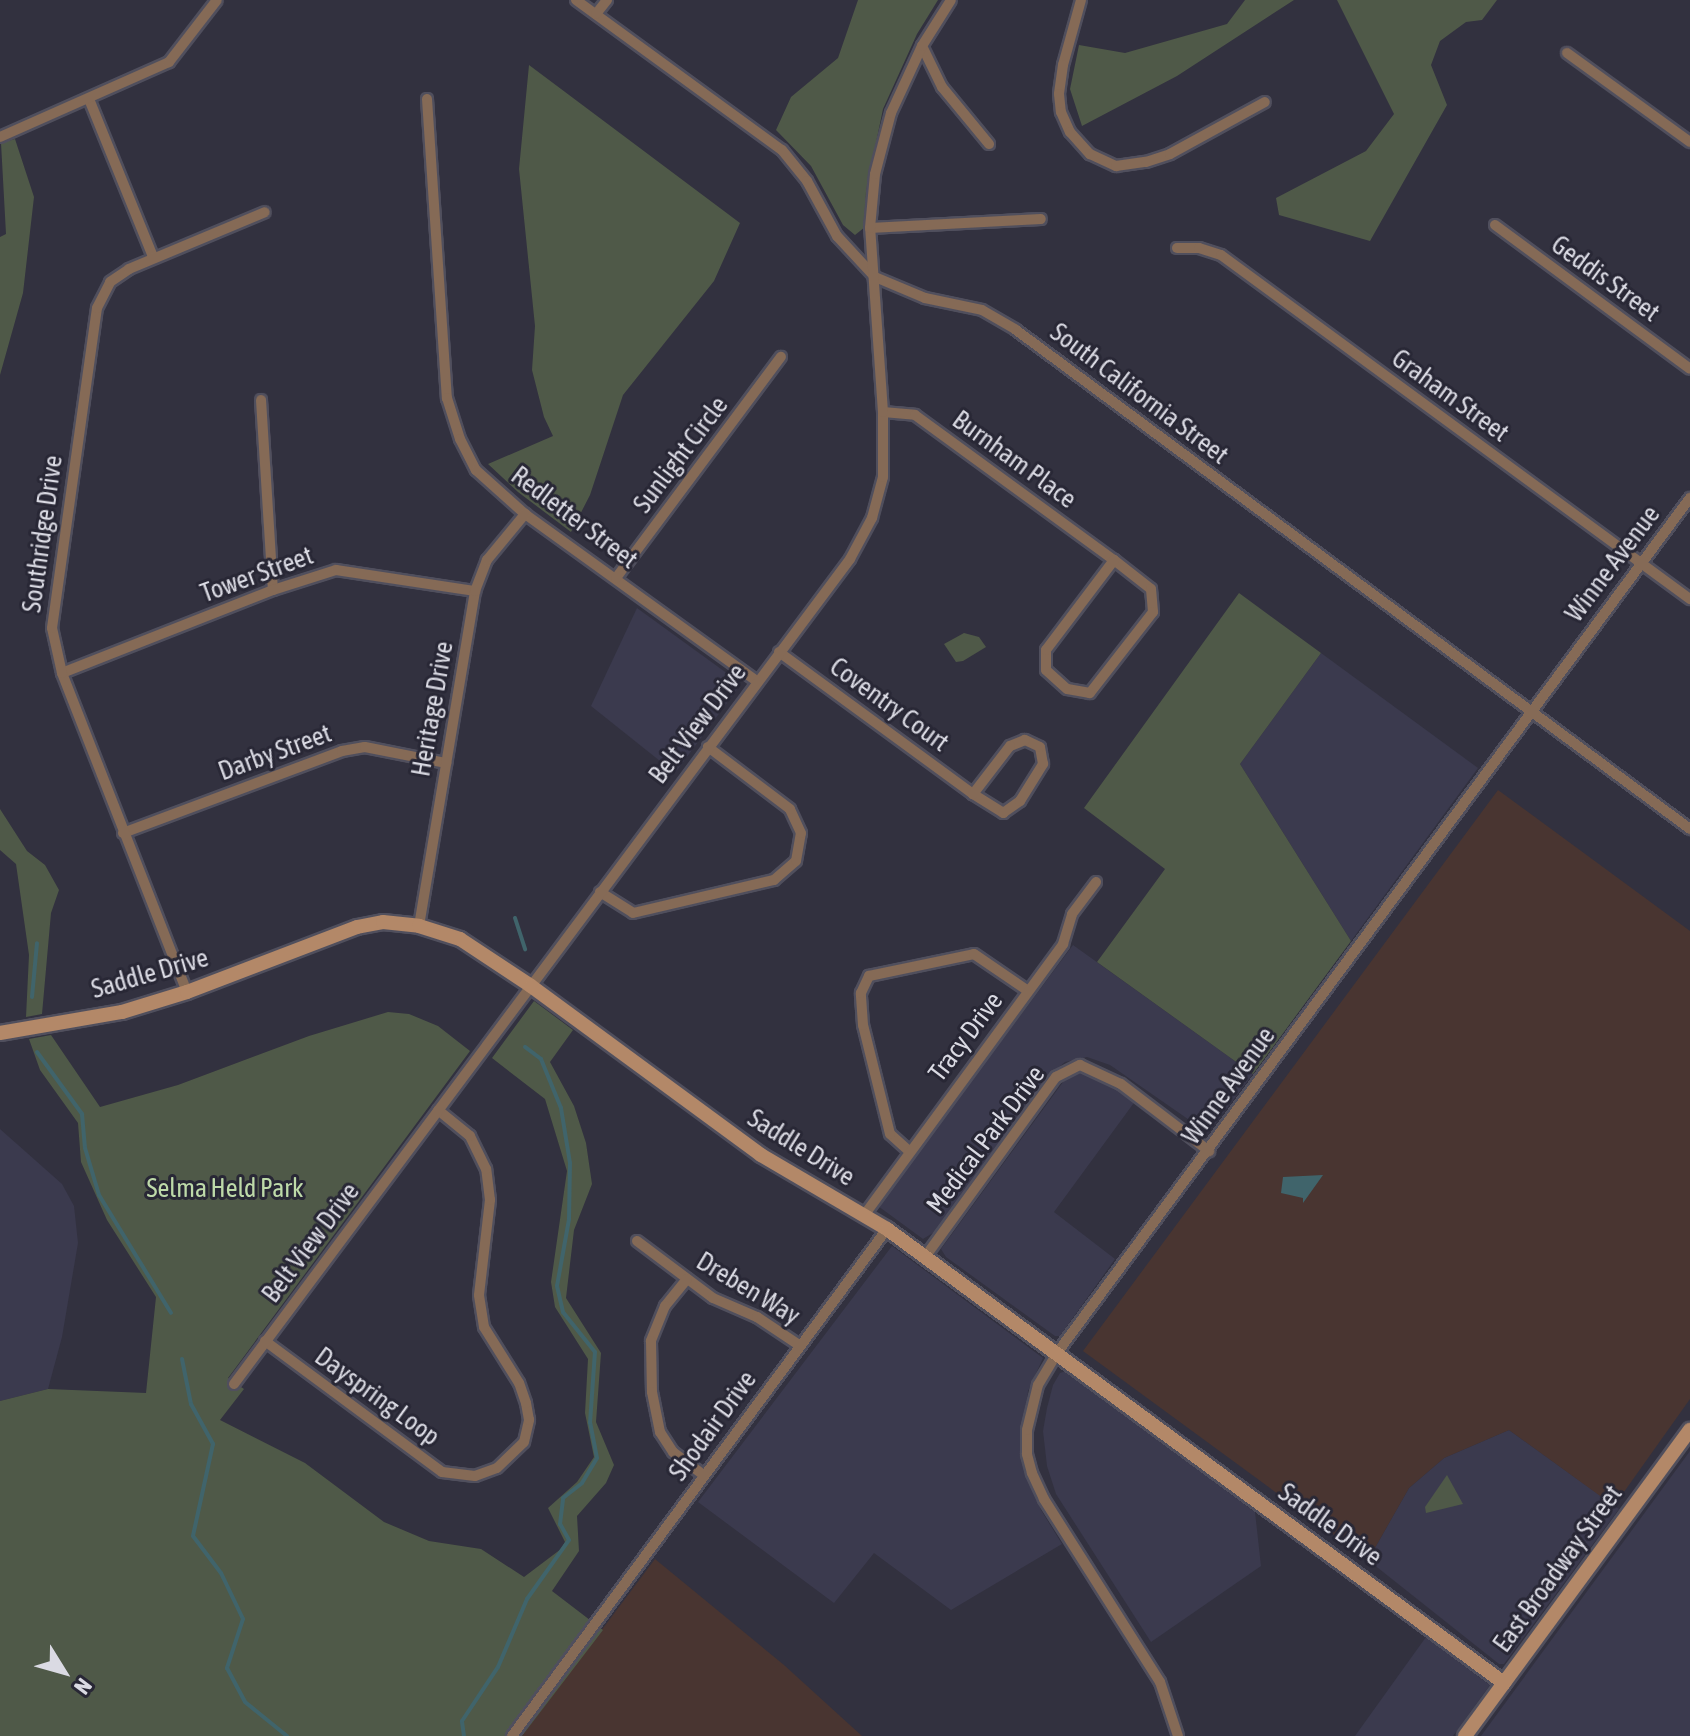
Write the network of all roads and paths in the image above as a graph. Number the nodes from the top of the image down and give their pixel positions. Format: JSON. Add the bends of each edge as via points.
{"nodes":[{"id":1,"x":217,"y":0,"type":"edge"},
{"id":2,"x":576,"y":0,"type":"edge"},
{"id":3,"x":607,"y":0,"type":"edge"},
{"id":4,"x":951,"y":0,"type":"edge"},
{"id":5,"x":1081,"y":0,"type":"edge"},
{"id":6,"x":596,"y":14,"type":"junction"},
{"id":7,"x":922,"y":46,"type":"junction"},
{"id":8,"x":1567,"y":53,"type":"dead end"},
{"id":9,"x":89,"y":99,"type":"junction"},
{"id":10,"x":427,"y":99,"type":"dead end"},
{"id":11,"x":1265,"y":102,"type":"dead end"},
{"id":12,"x":0,"y":137,"type":"edge"},
{"id":13,"x":1690,"y":142,"type":"edge"},
{"id":14,"x":989,"y":144,"type":"dead end"},
{"id":15,"x":265,"y":212,"type":"dead end"},
{"id":16,"x":1041,"y":219,"type":"dead end"},
{"id":17,"x":1495,"y":225,"type":"dead end"},
{"id":18,"x":870,"y":228,"type":"junction"},
{"id":19,"x":1177,"y":248,"type":"dead end"},
{"id":20,"x":153,"y":257,"type":"junction"},
{"id":21,"x":875,"y":277,"type":"junction"},
{"id":22,"x":781,"y":357,"type":"dead end"},
{"id":23,"x":1690,"y":369,"type":"edge"},
{"id":24,"x":261,"y":400,"type":"dead end"},
{"id":25,"x":883,"y":412,"type":"junction"},
{"id":26,"x":1690,"y":498,"type":"edge"},
{"id":27,"x":525,"y":514,"type":"junction"},
{"id":28,"x":1114,"y":560,"type":"junction"},
{"id":29,"x":1642,"y":563,"type":"junction"},
{"id":30,"x":616,"y":578,"type":"junction"},
{"id":31,"x":273,"y":590,"type":"junction"},
{"id":32,"x":475,"y":591,"type":"junction"},
{"id":33,"x":1690,"y":599,"type":"edge"},
{"id":34,"x":779,"y":652,"type":"junction"},
{"id":35,"x":62,"y":673,"type":"junction"},
{"id":36,"x":758,"y":682,"type":"junction"},
{"id":37,"x":1532,"y":712,"type":"junction"},
{"id":38,"x":708,"y":747,"type":"junction"},
{"id":39,"x":446,"y":763,"type":"junction"},
{"id":40,"x":973,"y":794,"type":"junction"},
{"id":41,"x":1690,"y":829,"type":"edge"},
{"id":42,"x":123,"y":833,"type":"junction"},
{"id":43,"x":1096,"y":882,"type":"dead end"},
{"id":44,"x":600,"y":892,"type":"junction"},
{"id":45,"x":419,"y":926,"type":"junction"},
{"id":46,"x":531,"y":986,"type":"junction"},
{"id":47,"x":1028,"y":991,"type":"junction"},
{"id":48,"x":187,"y":992,"type":"junction"},
{"id":49,"x":0,"y":1033,"type":"edge"},
{"id":50,"x":438,"y":1110,"type":"junction"},
{"id":51,"x":909,"y":1151,"type":"junction"},
{"id":52,"x":1209,"y":1151,"type":"junction"},
{"id":53,"x":865,"y":1214,"type":"junction"},
{"id":54,"x":887,"y":1229,"type":"junction"},
{"id":55,"x":637,"y":1241,"type":"dead end"},
{"id":56,"x":925,"y":1257,"type":"junction"},
{"id":57,"x":687,"y":1279,"type":"junction"},
{"id":58,"x":265,"y":1341,"type":"junction"},
{"id":59,"x":799,"y":1345,"type":"junction"},
{"id":60,"x":1057,"y":1353,"type":"junction"},
{"id":61,"x":234,"y":1384,"type":"dead end"},
{"id":62,"x":1690,"y":1430,"type":"edge"},
{"id":63,"x":704,"y":1475,"type":"junction"},
{"id":64,"x":1504,"y":1683,"type":"junction"},
{"id":65,"x":512,"y":1736,"type":"edge"},
{"id":66,"x":1178,"y":1736,"type":"edge"},
{"id":67,"x":1465,"y":1736,"type":"edge"}],
"edges":[{"from":1,"to":9,"type":"street","via":[[169,62]]},
{"from":2,"to":6,"type":"street","name":"South California Street"},
{"from":3,"to":6,"type":"street"},
{"from":4,"to":7,"type":"street","name":"Belt View Drive"},
{"from":5,"to":11,"type":"street","via":[[1063,65],[1061,112],[1079,144],[1102,160],[1116,166],[1170,154]]},
{"from":6,"to":21,"type":"street","name":"South California Street","via":[[782,150],[807,181],[837,236]]},
{"from":7,"to":14,"type":"street","via":[[942,87]]},
{"from":7,"to":18,"type":"street","name":"Belt View Drive","via":[[891,113],[875,174]]},
{"from":8,"to":13,"type":"street"},
{"from":9,"to":12,"type":"street"},
{"from":9,"to":20,"type":"street"},
{"from":10,"to":27,"type":"street","name":"Redletter Street","via":[[447,398],[476,470]]},
{"from":15,"to":20,"type":"street","name":"Southridge Drive"},
{"from":16,"to":18,"type":"street"},
{"from":17,"to":23,"type":"street","name":"Geddis Street"},
{"from":18,"to":21,"type":"street","name":"Belt View Drive"},
{"from":19,"to":29,"type":"street","name":"Graham Street","via":[[1221,255]]},
{"from":20,"to":35,"type":"street","name":"Southridge Drive","via":[[110,282],[97,308],[52,628]]},
{"from":21,"to":25,"type":"street","name":"Belt View Drive"},
{"from":21,"to":37,"type":"street","name":"South California Street","via":[[925,298],[982,310],[1016,330]]},
{"from":22,"to":30,"type":"street","name":"Sunlight Circle"},
{"from":24,"to":31,"type":"street"},
{"from":25,"to":28,"type":"street","name":"Burnham Place","via":[[915,415]]},
{"from":25,"to":34,"type":"street","name":"Belt View Drive","via":[[883,477],[872,518],[850,559]]},
{"from":26,"to":29,"type":"street","name":"Winne Avenue"},
{"from":27,"to":30,"type":"street","name":"Redletter Street"},
{"from":27,"to":32,"type":"street","name":"Heritage Drive","via":[[487,560]]},
{"from":28,"to":28,"type":"street","name":"Burnham Place","via":[[1151,589],[1153,612],[1090,693],[1067,689],[1046,670],[1046,650]]},
{"from":29,"to":33,"type":"street","name":"Graham Street"},
{"from":29,"to":37,"type":"street","name":"Winne Avenue"},
{"from":30,"to":36,"type":"street","name":"Redletter Street"},
{"from":31,"to":32,"type":"street","name":"Tower Street","via":[[336,570]]},
{"from":31,"to":35,"type":"street","name":"Tower Street"},
{"from":32,"to":39,"type":"street","name":"Heritage Drive"},
{"from":34,"to":36,"type":"street","name":"Belt View Drive"},
{"from":34,"to":40,"type":"street","name":"Coventry Court"},
{"from":35,"to":42,"type":"street","name":"Southridge Drive"},
{"from":36,"to":38,"type":"street","name":"Belt View Drive"},
{"from":37,"to":41,"type":"street","name":"South California Street"},
{"from":37,"to":52,"type":"street","name":"Winne Avenue"},
{"from":38,"to":44,"type":"street","name":"Belt View Drive"},
{"from":38,"to":44,"type":"street","via":[[790,809],[801,833],[796,861],[774,880],[633,913]]},
{"from":39,"to":42,"type":"street","name":"Darby Street","via":[[365,747],[342,751]]},
{"from":39,"to":45,"type":"street","name":"Heritage Drive"},
{"from":40,"to":40,"type":"street","name":"Coventry Court","via":[[1003,813],[1020,801],[1043,764],[1040,747],[1025,740],[1010,746]]},
{"from":42,"to":48,"type":"street","name":"Southridge Drive"},
{"from":43,"to":47,"type":"street","name":"Tracy Drive","via":[[1072,914],[1063,944]]},
{"from":44,"to":46,"type":"street","name":"Belt View Drive"},
{"from":45,"to":46,"type":"street","name":"Saddle Drive","via":[[460,939]]},
{"from":45,"to":48,"type":"street","name":"Saddle Drive","via":[[383,922],[357,927]]},
{"from":46,"to":50,"type":"street","name":"Belt View Drive"},
{"from":46,"to":53,"type":"street","name":"Saddle Drive","via":[[761,1155]]},
{"from":47,"to":51,"type":"street","name":"Tracy Drive"},
{"from":47,"to":51,"type":"street","via":[[974,954],[869,976],[861,993],[863,1025],[890,1134]]},
{"from":48,"to":49,"type":"street","name":"Saddle Drive","via":[[122,1012]]},
{"from":50,"to":58,"type":"street","name":"Belt View Drive"},
{"from":50,"to":58,"type":"street","name":"Dayspring Loop","via":[[470,1136],[486,1169],[490,1200],[479,1295],[484,1327],[526,1403],[524,1442],[497,1468],[475,1476],[442,1472]]},
{"from":51,"to":53,"type":"street","name":"Tracy Drive"},
{"from":52,"to":56,"type":"street","name":"Medical Park Drive","via":[[1121,1084],[1080,1065],[1056,1077]]},
{"from":52,"to":60,"type":"street","name":"Winne Avenue"},
{"from":53,"to":54,"type":"street","name":"Saddle Drive"},
{"from":54,"to":56,"type":"street","name":"Saddle Drive"},
{"from":54,"to":59,"type":"street","name":"Shodair Drive"},
{"from":55,"to":57,"type":"street","name":"Dreben Way"},
{"from":56,"to":60,"type":"street","name":"Saddle Drive"},
{"from":57,"to":59,"type":"street","name":"Dreben Way"},
{"from":57,"to":63,"type":"street","via":[[665,1306],[651,1341],[652,1392],[660,1432],[673,1452]]},
{"from":58,"to":61,"type":"street","name":"Belt View Drive"},
{"from":59,"to":63,"type":"street","name":"Shodair Drive"},
{"from":60,"to":64,"type":"street","name":"Saddle Drive"},
{"from":60,"to":66,"type":"street","name":"Winne Avenue","via":[[1038,1385],[1030,1413],[1027,1454],[1032,1473],[1160,1682]]},
{"from":62,"to":64,"type":"street","name":"East Broadway Street"},
{"from":63,"to":65,"type":"street","name":"Shodair Drive"},
{"from":64,"to":67,"type":"street","name":"East Broadway Street"}]}
